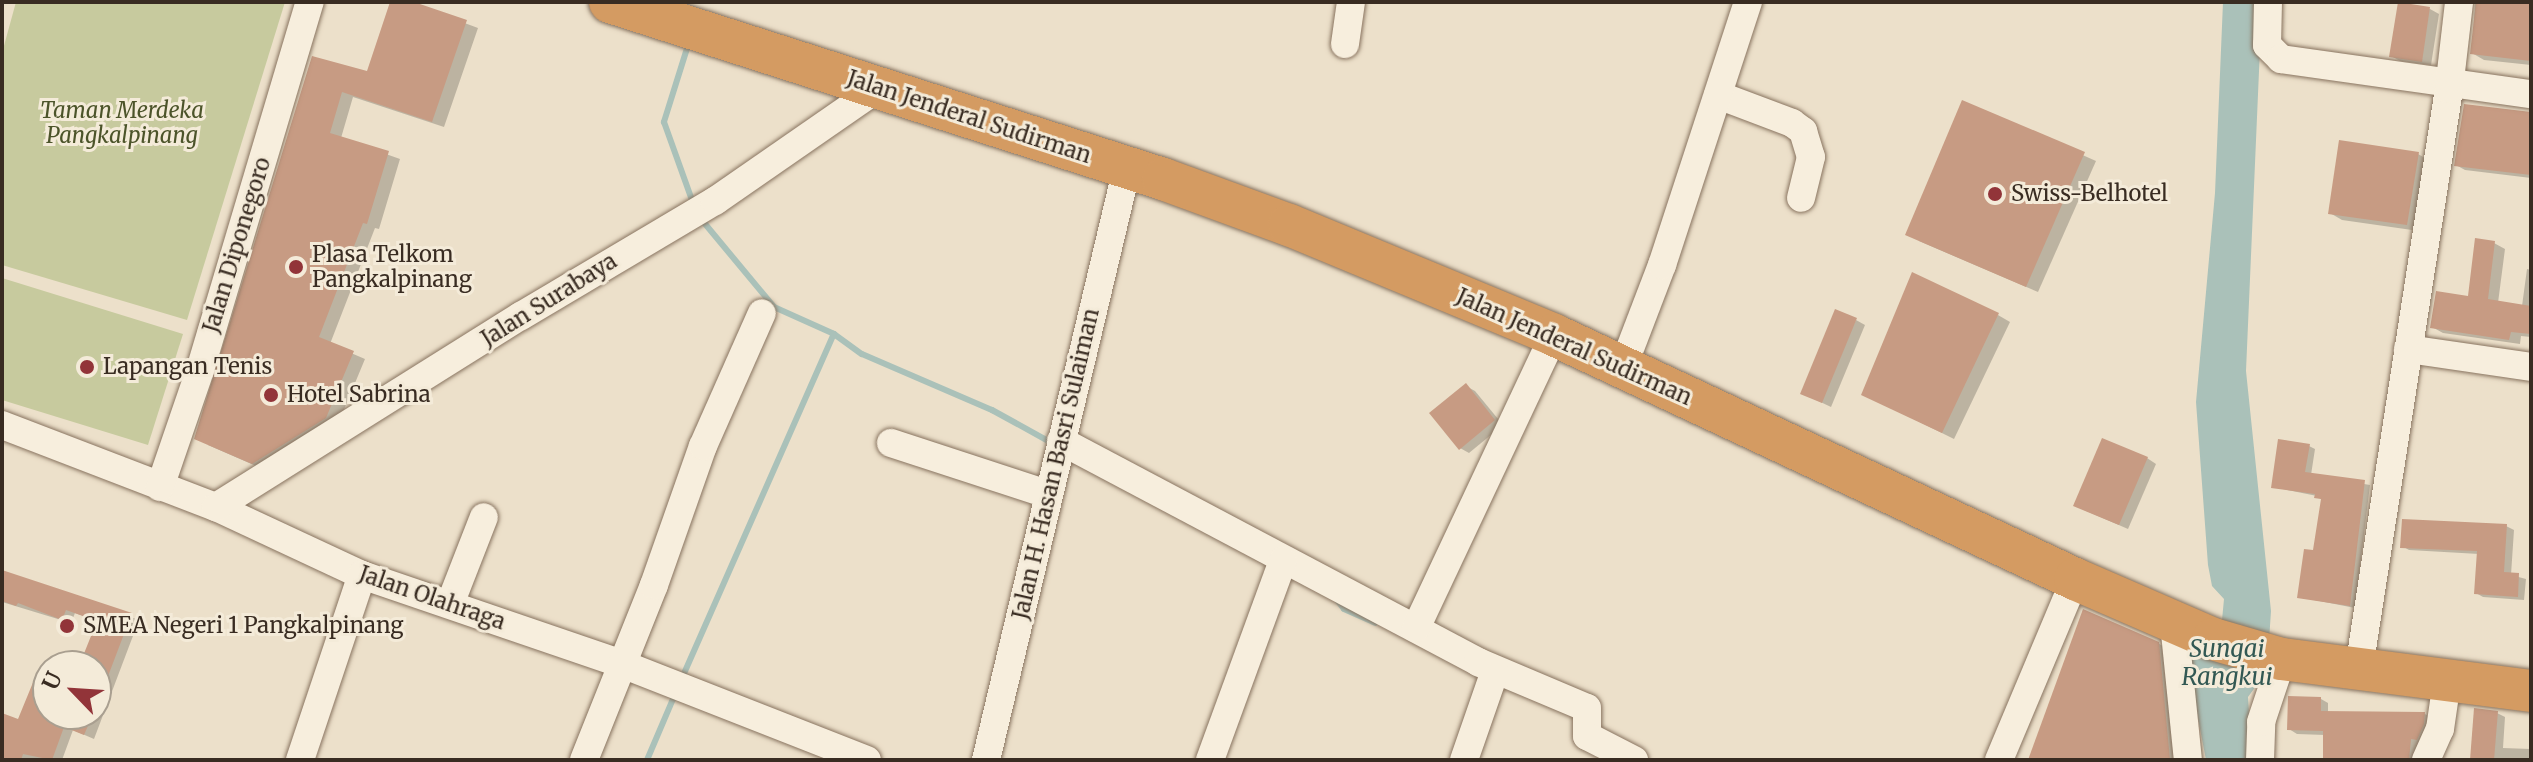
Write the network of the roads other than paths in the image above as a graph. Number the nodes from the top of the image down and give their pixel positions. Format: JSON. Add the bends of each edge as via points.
{"nodes":[{"id":1,"x":310,"y":2,"type":"edge"},
{"id":2,"x":610,"y":2,"type":"edge"},
{"id":3,"x":1351,"y":2,"type":"edge"},
{"id":4,"x":1748,"y":2,"type":"edge"},
{"id":5,"x":2268,"y":2,"type":"edge"},
{"id":6,"x":2459,"y":2,"type":"edge"},
{"id":7,"x":677,"y":8,"type":"edge"},
{"id":8,"x":1345,"y":44,"type":"dead end"},
{"id":9,"x":2449,"y":83,"type":"junction"},
{"id":10,"x":878,"y":88,"type":"junction"},
{"id":11,"x":2531,"y":94,"type":"edge"},
{"id":12,"x":1718,"y":95,"type":"junction"},
{"id":13,"x":1127,"y":168,"type":"junction"},
{"id":14,"x":1801,"y":198,"type":"dead end"},
{"id":15,"x":762,"y":313,"type":"dead end"},
{"id":16,"x":1554,"y":335,"type":"junction"},
{"id":17,"x":1631,"y":346,"type":"junction"},
{"id":18,"x":2408,"y":349,"type":"junction"},
{"id":19,"x":2531,"y":367,"type":"edge"},
{"id":20,"x":2,"y":425,"type":"edge"},
{"id":21,"x":891,"y":443,"type":"dead end"},
{"id":22,"x":1060,"y":447,"type":"junction"},
{"id":23,"x":160,"y":487,"type":"junction"},
{"id":24,"x":1047,"y":494,"type":"junction"},
{"id":25,"x":216,"y":507,"type":"junction"},
{"id":26,"x":484,"y":517,"type":"dead end"},
{"id":27,"x":1281,"y":567,"type":"junction"},
{"id":28,"x":362,"y":575,"type":"junction"},
{"id":29,"x":2075,"y":579,"type":"junction"},
{"id":30,"x":450,"y":604,"type":"junction"},
{"id":31,"x":2191,"y":621,"type":"junction"},
{"id":32,"x":1416,"y":628,"type":"junction"},
{"id":33,"x":2362,"y":649,"type":"junction"},
{"id":34,"x":2279,"y":650,"type":"junction"},
{"id":35,"x":622,"y":664,"type":"junction"},
{"id":36,"x":2531,"y":671,"type":"edge"},
{"id":37,"x":1492,"y":677,"type":"junction"},
{"id":38,"x":2447,"y":681,"type":"junction"},
{"id":39,"x":2531,"y":691,"type":"edge"},
{"id":40,"x":300,"y":760,"type":"edge"},
{"id":41,"x":584,"y":760,"type":"edge"},
{"id":42,"x":867,"y":760,"type":"edge"},
{"id":43,"x":986,"y":760,"type":"edge"},
{"id":44,"x":1210,"y":760,"type":"edge"},
{"id":45,"x":1464,"y":760,"type":"edge"},
{"id":46,"x":1634,"y":760,"type":"edge"},
{"id":47,"x":1999,"y":760,"type":"edge"},
{"id":48,"x":2188,"y":760,"type":"edge"},
{"id":49,"x":2260,"y":760,"type":"edge"},
{"id":50,"x":2426,"y":760,"type":"edge"}],
"edges":[{"from":1,"to":23,"type":"street","name":"Jalan Diponegoro"},
{"from":2,"to":7,"type":"highway","name":"Jalan Jenderal Sudirman"},
{"from":3,"to":8,"type":"street"},
{"from":4,"to":12,"type":"street"},
{"from":5,"to":9,"type":"street","via":[[2267,45],[2281,59]]},
{"from":6,"to":9,"type":"street"},
{"from":7,"to":10,"type":"highway","name":"Jalan Jenderal Sudirman"},
{"from":7,"to":17,"type":"highway","name":"Jalan Jenderal Sudirman","via":[[1269,194]]},
{"from":9,"to":11,"type":"street"},
{"from":9,"to":18,"type":"street"},
{"from":10,"to":13,"type":"highway","name":"Jalan Jenderal Sudirman"},
{"from":10,"to":25,"type":"street","name":"Jalan Surabaya","via":[[715,201]]},
{"from":12,"to":14,"type":"street","via":[[1803,131],[1811,157]]},
{"from":12,"to":17,"type":"street"},
{"from":13,"to":16,"type":"highway","name":"Jalan Jenderal Sudirman","via":[[1289,225]]},
{"from":13,"to":22,"type":"street","name":"Jalan H. Hasan Basri Sulaiman"},
{"from":15,"to":35,"type":"street","via":[[703,446]]},
{"from":16,"to":29,"type":"highway","name":"Jalan Jenderal Sudirman"},
{"from":16,"to":32,"type":"street"},
{"from":17,"to":31,"type":"highway","name":"Jalan Jenderal Sudirman"},
{"from":18,"to":19,"type":"street"},
{"from":18,"to":33,"type":"street"},
{"from":20,"to":23,"type":"street","name":"Jalan Olahraga"},
{"from":21,"to":24,"type":"street"},
{"from":22,"to":24,"type":"street","name":"Jalan H. Hasan Basri Sulaiman"},
{"from":22,"to":27,"type":"street"},
{"from":23,"to":25,"type":"street","name":"Jalan Olahraga"},
{"from":24,"to":43,"type":"street","name":"Jalan H. Hasan Basri Sulaiman"},
{"from":25,"to":28,"type":"street","name":"Jalan Olahraga"},
{"from":26,"to":30,"type":"street"},
{"from":27,"to":32,"type":"street"},
{"from":27,"to":44,"type":"street"},
{"from":28,"to":30,"type":"street","name":"Jalan Olahraga"},
{"from":28,"to":40,"type":"street"},
{"from":29,"to":31,"type":"highway","name":"Jalan Jenderal Sudirman"},
{"from":29,"to":47,"type":"street"},
{"from":30,"to":35,"type":"street","name":"Jalan Olahraga"},
{"from":31,"to":34,"type":"highway","name":"Jalan Jenderal Sudirman"},
{"from":31,"to":48,"type":"street"},
{"from":32,"to":37,"type":"street"},
{"from":33,"to":34,"type":"highway","name":"Jalan Jenderal Sudirman"},
{"from":33,"to":36,"type":"highway","name":"Jalan Jenderal Sudirman"},
{"from":34,"to":38,"type":"highway","name":"Jalan Jenderal Sudirman"},
{"from":34,"to":49,"type":"street","via":[[2261,722]]},
{"from":35,"to":41,"type":"street"},
{"from":35,"to":42,"type":"street","name":"Jalan Olahraga"},
{"from":37,"to":45,"type":"street"},
{"from":37,"to":46,"type":"street","via":[[1581,705],[1587,724]]},
{"from":38,"to":39,"type":"highway","name":"Jalan Jenderal Sudirman"},
{"from":38,"to":50,"type":"street","via":[[2440,729]]}]}
